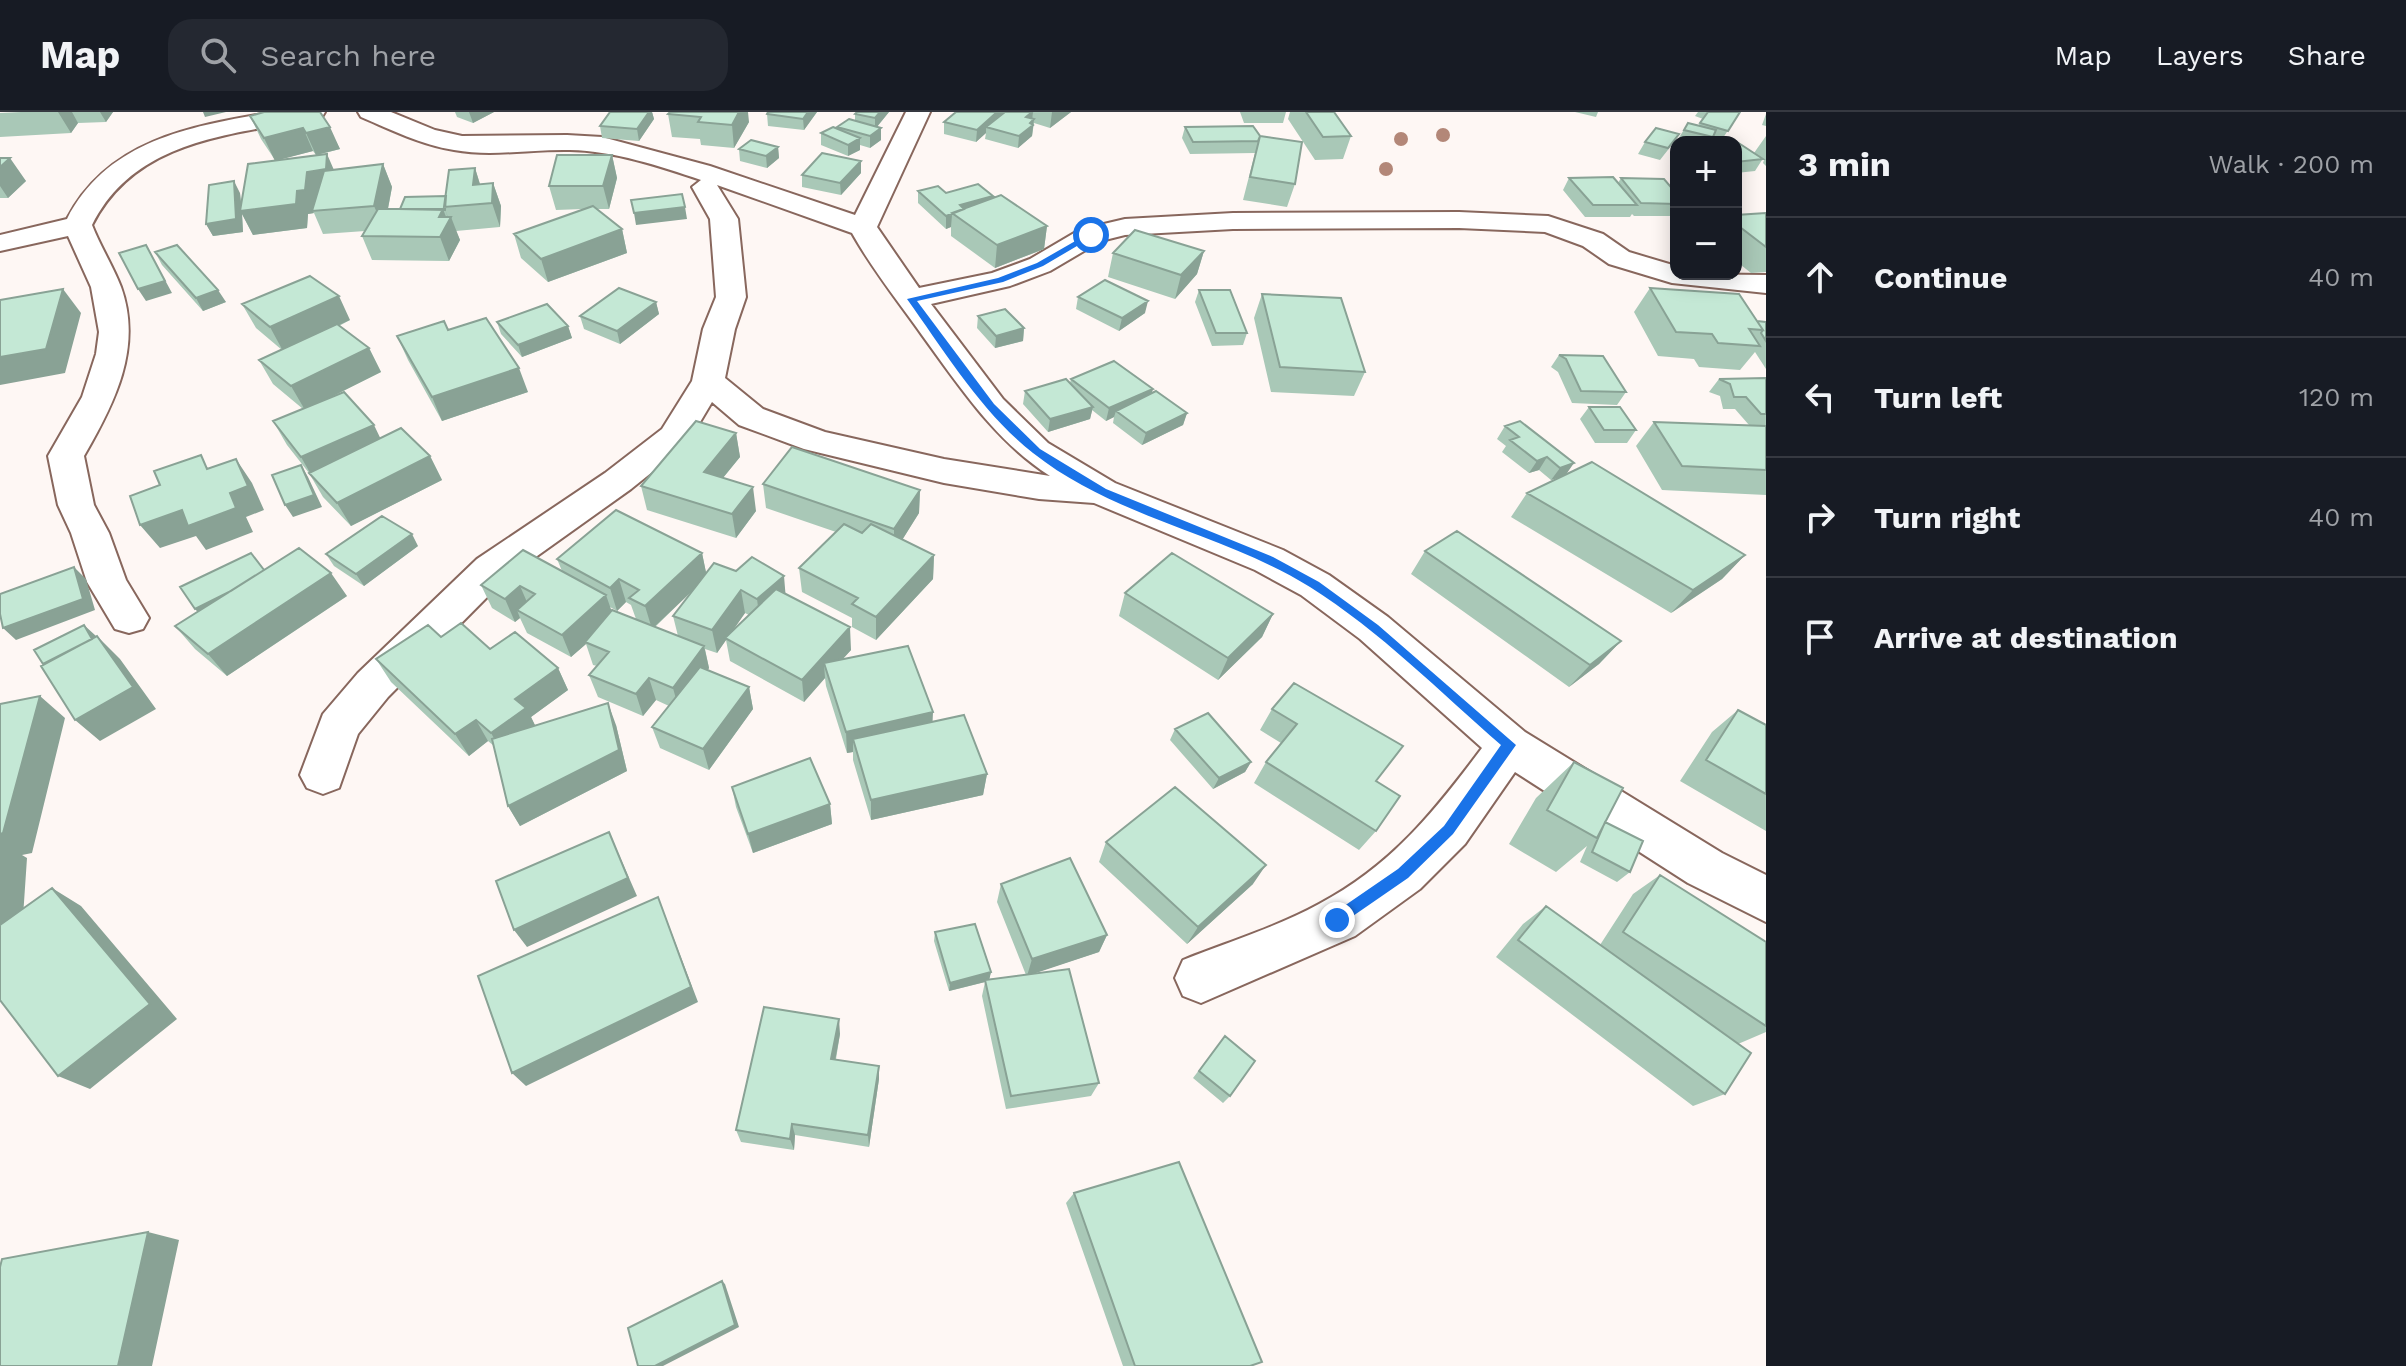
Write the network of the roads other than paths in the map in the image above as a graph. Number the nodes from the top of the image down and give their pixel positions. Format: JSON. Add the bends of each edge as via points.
{"nodes":[{"id":1,"x":313,"y":112,"type":"edge"},
{"id":2,"x":370,"y":112,"type":"edge"},
{"id":3,"x":918,"y":112,"type":"edge"},
{"id":4,"x":705,"y":187,"type":"dead end"},
{"id":5,"x":78,"y":225,"type":"junction"},
{"id":6,"x":863,"y":227,"type":"junction"},
{"id":7,"x":0,"y":243,"type":"edge"},
{"id":8,"x":1766,"y":284,"type":"edge"},
{"id":9,"x":911,"y":299,"type":"junction"},
{"id":10,"x":708,"y":381,"type":"junction"},
{"id":11,"x":1102,"y":492,"type":"junction"},
{"id":12,"x":129,"y":618,"type":"dead end"},
{"id":13,"x":1509,"y":745,"type":"junction"},
{"id":14,"x":323,"y":775,"type":"dead end"},
{"id":15,"x":1766,"y":900,"type":"edge"},
{"id":16,"x":1201,"y":978,"type":"dead end"}],
"edges":[{"from":1,"to":5,"type":"street","via":[[163,146],[108,180]]},
{"from":2,"to":6,"type":"street","via":[[460,144],[600,145],[714,175]]},
{"from":3,"to":6,"type":"street"},
{"from":4,"to":10,"type":"street","via":[[724,219],[731,297]]},
{"from":5,"to":7,"type":"street"},
{"from":5,"to":12,"type":"street","via":[[107,289],[112,354],[102,391],[66,456],[76,505],[107,582]]},
{"from":6,"to":9,"type":"street"},
{"from":8,"to":9,"type":"street","via":[[1682,277],[1619,258],[1593,240],[1548,224],[1233,221],[1125,227],[1091,235],[1040,265],[1000,280]]},
{"from":9,"to":11,"type":"street","via":[[991,406],[1036,451]]},
{"from":10,"to":11,"type":"street","via":[[751,417],[816,441],[944,471]]},
{"from":10,"to":14,"type":"street","via":[[675,436],[491,569],[373,685],[338,727]]},
{"from":11,"to":13,"type":"street","via":[[1269,560],[1315,585],[1374,628]]},
{"from":13,"to":15,"type":"street","via":[[1705,868]]},
{"from":13,"to":16,"type":"street","via":[[1448,830],[1403,874],[1337,920]]}]}
